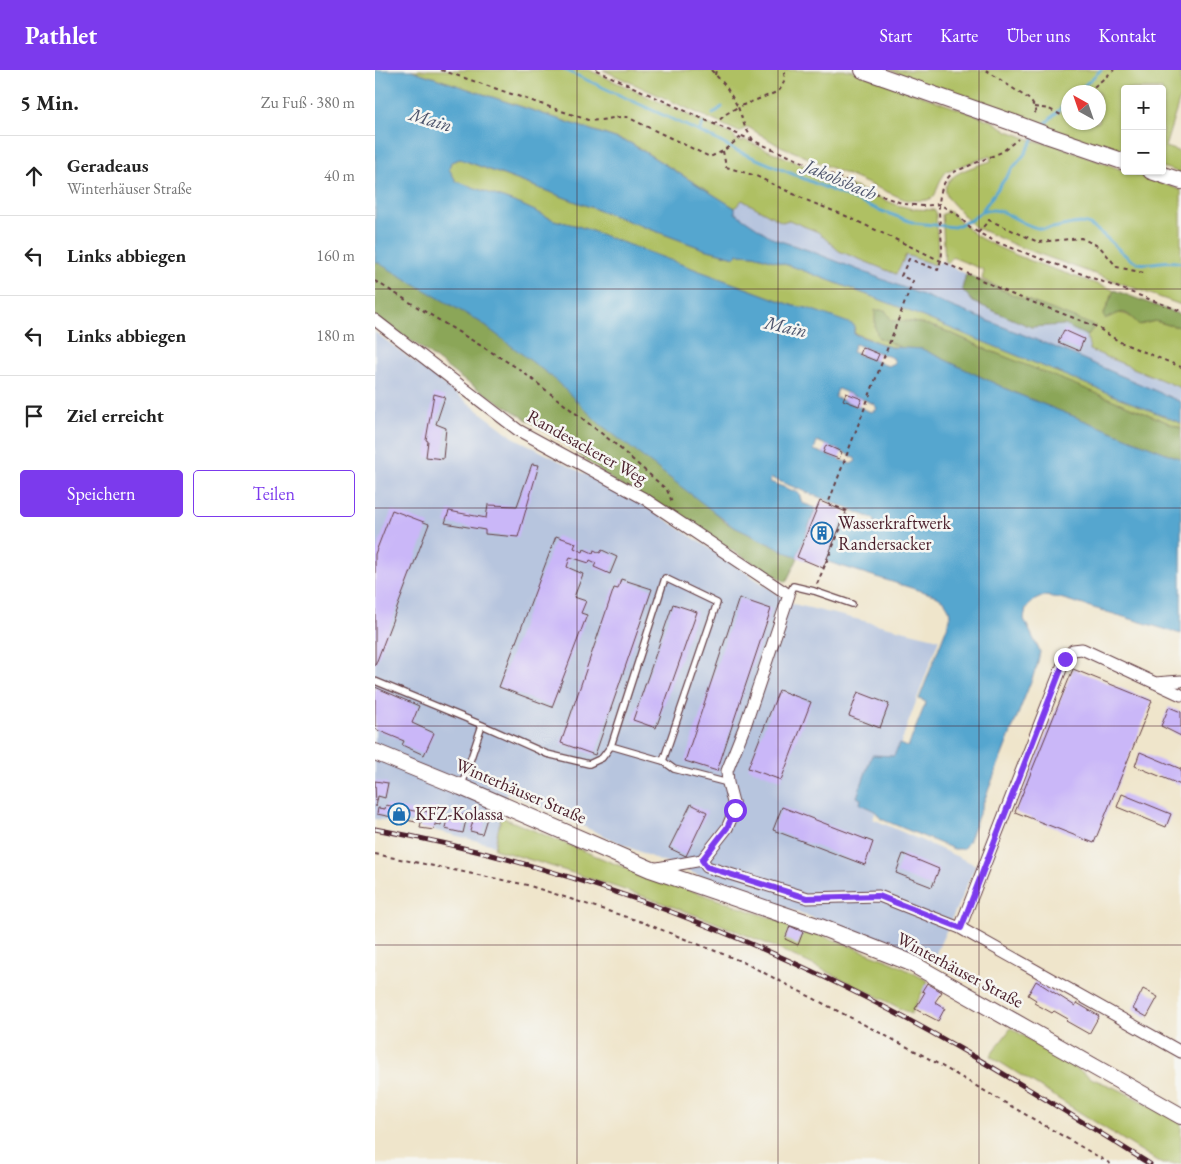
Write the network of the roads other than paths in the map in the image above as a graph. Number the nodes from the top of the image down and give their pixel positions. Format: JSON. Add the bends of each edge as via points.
{"nodes":[{"id":1,"x":863,"y":70,"type":"edge"},
{"id":2,"x":1121,"y":161,"type":"edge"},
{"id":3,"x":1163,"y":175,"type":"edge"},
{"id":4,"x":1181,"y":181,"type":"edge"},
{"id":5,"x":375,"y":320,"type":"edge"},
{"id":6,"x":789,"y":595,"type":"junction"},
{"id":7,"x":852,"y":604,"type":"dead end"},
{"id":8,"x":375,"y":681,"type":"edge"},
{"id":9,"x":1181,"y":681,"type":"edge"},
{"id":10,"x":1155,"y":683,"type":"junction"},
{"id":11,"x":1181,"y":695,"type":"edge"},
{"id":12,"x":483,"y":725,"type":"junction"},
{"id":13,"x":611,"y":746,"type":"junction"},
{"id":14,"x":375,"y":752,"type":"edge"},
{"id":15,"x":663,"y":760,"type":"junction"},
{"id":16,"x":728,"y":783,"type":"junction"},
{"id":17,"x":461,"y":787,"type":"junction"},
{"id":18,"x":702,"y":860,"type":"junction"},
{"id":19,"x":650,"y":869,"type":"junction"},
{"id":20,"x":961,"y":928,"type":"junction"},
{"id":21,"x":1181,"y":1052,"type":"edge"},
{"id":22,"x":1181,"y":1116,"type":"edge"}],
"edges":[{"from":1,"to":2,"type":"main road","bridge":true,"via":[[1017,130],[1046,135]]},
{"from":3,"to":4,"type":"main road"},
{"from":5,"to":6,"type":"street","name":"Randesackerer Weg","via":[[518,430],[645,499]]},
{"from":6,"to":7,"type":"lane","via":[[793,586]]},
{"from":6,"to":16,"type":"street","via":[[747,723],[727,772]]},
{"from":8,"to":12,"type":"lane"},
{"from":9,"to":10,"type":"street"},
{"from":10,"to":11,"type":"street"},
{"from":10,"to":20,"type":"street","via":[[1082,649],[1073,650],[1065,659]]},
{"from":12,"to":13,"type":"lane","via":[[547,754],[589,764],[602,758]]},
{"from":12,"to":17,"type":"lane"},
{"from":13,"to":15,"type":"lane"},
{"from":13,"to":15,"type":"lane","via":[[665,578],[717,603]]},
{"from":14,"to":17,"type":"main road","name":"Winterhäuser Straße"},
{"from":15,"to":16,"type":"lane","via":[[674,769]]},
{"from":16,"to":18,"type":"street","via":[[735,810],[727,828]]},
{"from":17,"to":19,"type":"main road","name":"Winterhäuser Straße"},
{"from":18,"to":19,"type":"street"},
{"from":18,"to":20,"type":"street","via":[[707,867],[807,898],[879,896]]},
{"from":19,"to":22,"type":"main road","name":"Winterhäuser Straße","via":[[820,927],[909,962]]},
{"from":20,"to":21,"type":"street"}]}
